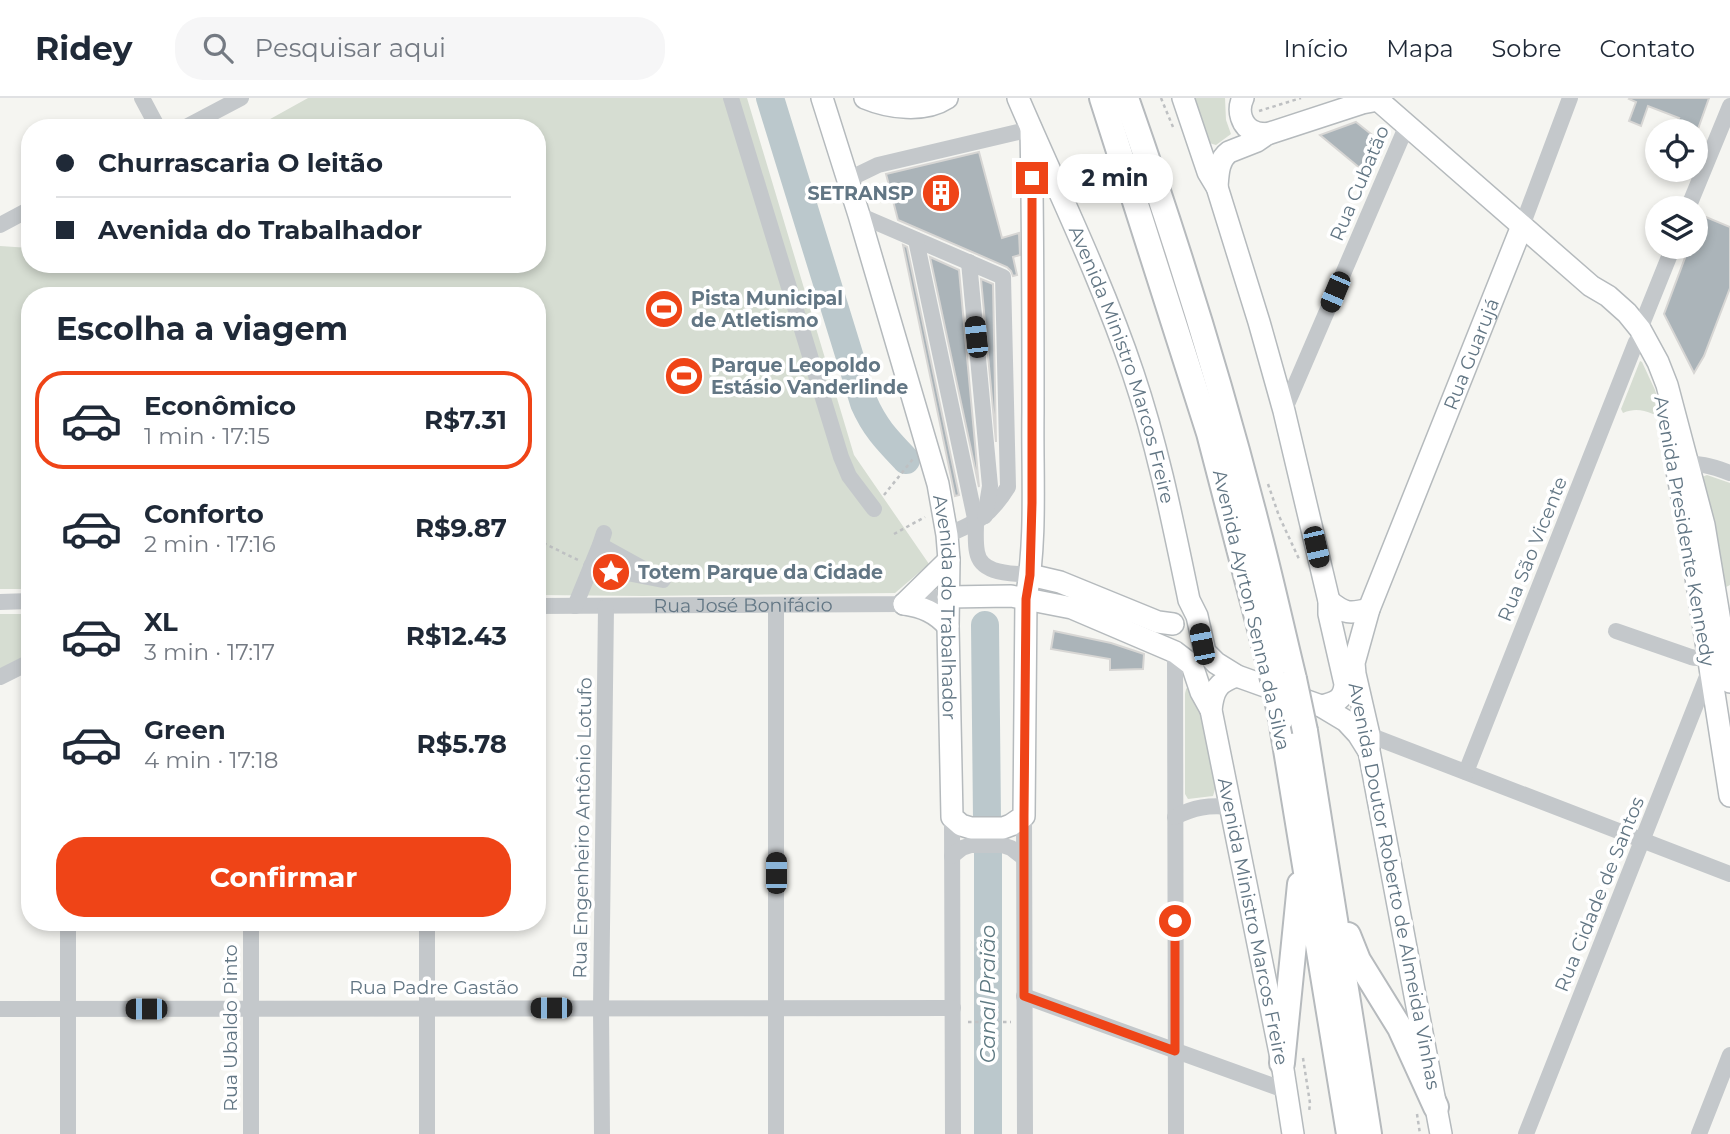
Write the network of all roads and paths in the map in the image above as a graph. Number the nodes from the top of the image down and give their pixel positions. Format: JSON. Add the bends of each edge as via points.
{"nodes":[{"id":1,"x":142,"y":98,"type":"edge"},
{"id":2,"x":241,"y":98,"type":"edge"},
{"id":3,"x":731,"y":98,"type":"edge"},
{"id":4,"x":822,"y":98,"type":"edge"},
{"id":5,"x":865,"y":98,"type":"edge"},
{"id":6,"x":947,"y":98,"type":"edge"},
{"id":7,"x":1018,"y":98,"type":"edge"},
{"id":8,"x":1102,"y":98,"type":"edge"},
{"id":9,"x":1126,"y":98,"type":"edge"},
{"id":10,"x":1182,"y":98,"type":"edge"},
{"id":11,"x":1244,"y":98,"type":"edge"},
{"id":12,"x":1570,"y":98,"type":"edge"},
{"id":13,"x":1381,"y":99,"type":"edge"},
{"id":14,"x":1730,"y":106,"type":"edge"},
{"id":15,"x":153,"y":119,"type":"edge"},
{"id":16,"x":201,"y":119,"type":"edge"},
{"id":17,"x":1407,"y":125,"type":"junction"},
{"id":18,"x":1031,"y":129,"type":"junction"},
{"id":19,"x":1267,"y":134,"type":"junction"},
{"id":20,"x":848,"y":180,"type":"junction"},
{"id":21,"x":1217,"y":187,"type":"junction"},
{"id":22,"x":1693,"y":196,"type":"edge"},
{"id":23,"x":21,"y":214,"type":"edge"},
{"id":24,"x":859,"y":215,"type":"junction"},
{"id":25,"x":0,"y":225,"type":"edge"},
{"id":26,"x":1522,"y":226,"type":"junction"},
{"id":27,"x":916,"y":240,"type":"junction"},
{"id":28,"x":1668,"y":259,"type":"edge"},
{"id":29,"x":969,"y":262,"type":"junction"},
{"id":30,"x":1638,"y":335,"type":"junction"},
{"id":31,"x":1284,"y":411,"type":"junction"},
{"id":32,"x":1682,"y":464,"type":"junction"},
{"id":33,"x":1730,"y":473,"type":"edge"},
{"id":34,"x":943,"y":508,"type":"junction"},
{"id":35,"x":874,"y":509,"type":"dead end"},
{"id":36,"x":981,"y":519,"type":"junction"},
{"id":37,"x":894,"y":534,"type":"dead end"},
{"id":38,"x":947,"y":535,"type":"junction"},
{"id":39,"x":546,"y":544,"type":"edge"},
{"id":40,"x":949,"y":560,"type":"junction"},
{"id":41,"x":591,"y":566,"type":"junction"},
{"id":42,"x":1030,"y":575,"type":"junction"},
{"id":43,"x":948,"y":597,"type":"junction"},
{"id":44,"x":1026,"y":599,"type":"junction"},
{"id":45,"x":1189,"y":600,"type":"junction"},
{"id":46,"x":0,"y":601,"type":"edge"},
{"id":47,"x":21,"y":601,"type":"edge"},
{"id":48,"x":1329,"y":601,"type":"junction"},
{"id":49,"x":904,"y":604,"type":"junction"},
{"id":50,"x":776,"y":605,"type":"junction"},
{"id":51,"x":546,"y":606,"type":"edge"},
{"id":52,"x":575,"y":607,"type":"junction"},
{"id":53,"x":606,"y":607,"type":"junction"},
{"id":54,"x":1369,"y":609,"type":"junction"},
{"id":55,"x":1730,"y":609,"type":"edge"},
{"id":56,"x":1172,"y":624,"type":"junction"},
{"id":57,"x":948,"y":626,"type":"junction"},
{"id":58,"x":1722,"y":629,"type":"junction"},
{"id":59,"x":1616,"y":631,"type":"dead end"},
{"id":60,"x":1165,"y":648,"type":"junction"},
{"id":61,"x":1709,"y":661,"type":"junction"},
{"id":62,"x":21,"y":666,"type":"edge"},
{"id":63,"x":1237,"y":676,"type":"junction"},
{"id":64,"x":0,"y":677,"type":"edge"},
{"id":65,"x":1283,"y":677,"type":"junction"},
{"id":66,"x":1730,"y":682,"type":"edge"},
{"id":67,"x":1321,"y":706,"type":"junction"},
{"id":68,"x":1211,"y":710,"type":"junction"},
{"id":69,"x":1369,"y":743,"type":"junction"},
{"id":70,"x":1466,"y":772,"type":"junction"},
{"id":71,"x":1730,"y":796,"type":"edge"},
{"id":72,"x":1230,"y":807,"type":"junction"},
{"id":73,"x":1024,"y":816,"type":"junction"},
{"id":74,"x":952,"y":817,"type":"junction"},
{"id":75,"x":1175,"y":817,"type":"junction"},
{"id":76,"x":1298,"y":817,"type":"junction"},
{"id":77,"x":1003,"y":836,"type":"junction"},
{"id":78,"x":971,"y":837,"type":"junction"},
{"id":79,"x":1643,"y":840,"type":"junction"},
{"id":80,"x":952,"y":856,"type":"junction"},
{"id":81,"x":1024,"y":858,"type":"junction"},
{"id":82,"x":1730,"y":874,"type":"edge"},
{"id":83,"x":1332,"y":899,"type":"junction"},
{"id":84,"x":68,"y":931,"type":"edge"},
{"id":85,"x":251,"y":931,"type":"edge"},
{"id":86,"x":427,"y":931,"type":"edge"},
{"id":87,"x":1024,"y":996,"type":"junction"},
{"id":88,"x":427,"y":1008,"type":"junction"},
{"id":89,"x":601,"y":1008,"type":"junction"},
{"id":90,"x":776,"y":1008,"type":"junction"},
{"id":91,"x":953,"y":1008,"type":"junction"},
{"id":92,"x":0,"y":1009,"type":"edge"},
{"id":93,"x":68,"y":1009,"type":"junction"},
{"id":94,"x":251,"y":1009,"type":"junction"},
{"id":95,"x":973,"y":1022,"type":"dead end"},
{"id":96,"x":1002,"y":1022,"type":"dead end"},
{"id":97,"x":1175,"y":1051,"type":"junction"},
{"id":98,"x":1730,"y":1055,"type":"edge"},
{"id":99,"x":1282,"y":1063,"type":"junction"},
{"id":100,"x":1287,"y":1091,"type":"junction"},
{"id":101,"x":1436,"y":1107,"type":"junction"},
{"id":102,"x":68,"y":1134,"type":"edge"},
{"id":103,"x":251,"y":1134,"type":"edge"},
{"id":104,"x":427,"y":1134,"type":"edge"},
{"id":105,"x":602,"y":1134,"type":"edge"},
{"id":106,"x":776,"y":1134,"type":"edge"},
{"id":107,"x":953,"y":1134,"type":"edge"},
{"id":108,"x":1025,"y":1134,"type":"edge"},
{"id":109,"x":1176,"y":1134,"type":"edge"},
{"id":110,"x":1293,"y":1134,"type":"edge"},
{"id":111,"x":1349,"y":1134,"type":"edge"},
{"id":112,"x":1370,"y":1134,"type":"edge"},
{"id":113,"x":1441,"y":1134,"type":"edge"},
{"id":114,"x":1526,"y":1134,"type":"edge"},
{"id":115,"x":1699,"y":1134,"type":"edge"}],
"edges":[{"from":1,"to":15,"type":"street"},
{"from":2,"to":16,"type":"street"},
{"from":3,"to":35,"type":"street","via":[[841,457]]},
{"from":4,"to":20,"type":"main road","name":"Avenida do Trabalhador"},
{"from":5,"to":6,"type":"main road","via":[[912,108]]},
{"from":7,"to":18,"type":"main road","name":"Avenida Ministro Marcos Freire"},
{"from":8,"to":65,"type":"highway","name":"Avenida Ayrton Senna da Silva"},
{"from":9,"to":65,"type":"highway","name":"Avenida Ayrton Senna da Silva","via":[[1208,352],[1258,529]]},
{"from":10,"to":21,"type":"main road"},
{"from":11,"to":19,"type":"main road","via":[[1240,109],[1246,127]]},
{"from":12,"to":26,"type":"street","name":"Rua Guarujá"},
{"from":13,"to":17,"type":"main road","name":"Avenida Presidente Kennedy"},
{"from":13,"to":19,"type":"main road"},
{"from":14,"to":22,"type":"street"},
{"from":17,"to":26,"type":"main road","name":"Avenida Presidente Kennedy"},
{"from":17,"to":31,"type":"street","name":"Rua Cubatão"},
{"from":18,"to":20,"type":"street","via":[[878,165]]},
{"from":18,"to":42,"type":"main road"},
{"from":18,"to":45,"type":"main road","name":"Avenida Ministro Marcos Freire","via":[[1133,372],[1163,475]]},
{"from":19,"to":21,"type":"main road","via":[[1226,154]]},
{"from":20,"to":24,"type":"main road","name":"Avenida do Trabalhador"},
{"from":21,"to":31,"type":"main road"},
{"from":23,"to":25,"type":"street"},
{"from":24,"to":27,"type":"street"},
{"from":24,"to":34,"type":"main road","name":"Avenida do Trabalhador"},
{"from":26,"to":30,"type":"main road","name":"Avenida Presidente Kennedy","via":[[1591,286]]},
{"from":26,"to":54,"type":"main road","name":"Rua Guarujá"},
{"from":27,"to":29,"type":"street"},
{"from":27,"to":36,"type":"street"},
{"from":28,"to":30,"type":"street","name":"Rua São Vicente"},
{"from":29,"to":36,"type":"street","via":[[990,486]]},
{"from":29,"to":36,"type":"street","via":[[1003,277],[1008,487]]},
{"from":30,"to":32,"type":"main road","name":"Avenida Presidente Kennedy"},
{"from":30,"to":70,"type":"street","name":"Rua São Vicente"},
{"from":31,"to":48,"type":"main road"},
{"from":32,"to":33,"type":"street","via":[[1698,463]]},
{"from":32,"to":58,"type":"main road","name":"Avenida Presidente Kennedy","via":[[1704,526]]},
{"from":32,"to":61,"type":"main road","name":"Avenida Presidente Kennedy"},
{"from":34,"to":37,"type":"path"},
{"from":34,"to":38,"type":"main road","name":"Avenida do Trabalhador"},
{"from":36,"to":38,"type":"street"},
{"from":36,"to":42,"type":"street","via":[[976,551],[982,563],[992,570]]},
{"from":38,"to":40,"type":"main road","name":"Avenida do Trabalhador"},
{"from":39,"to":41,"type":"path"},
{"from":40,"to":43,"type":"main road","name":"Avenida do Trabalhador"},
{"from":40,"to":49,"type":"main road"},
{"from":41,"to":41,"type":"street","via":[[602,539],[663,580]]},
{"from":41,"to":52,"type":"street"},
{"from":42,"to":44,"type":"main road"},
{"from":42,"to":56,"type":"main road"},
{"from":43,"to":44,"type":"main road"},
{"from":43,"to":49,"type":"street","name":"Rua José Bonifácio"},
{"from":43,"to":57,"type":"main road","name":"Avenida do Trabalhador"},
{"from":44,"to":60,"type":"main road","via":[[1072,608]]},
{"from":44,"to":73,"type":"main road"},
{"from":45,"to":56,"type":"main road","via":[[1182,619]]},
{"from":45,"to":63,"type":"main road","name":"Avenida Ministro Marcos Freire","via":[[1205,652]]},
{"from":46,"to":47,"type":"street"},
{"from":48,"to":54,"type":"main road","via":[[1346,612]]},
{"from":48,"to":67,"type":"main road","via":[[1345,692],[1340,699]]},
{"from":49,"to":50,"type":"street","name":"Rua José Bonifácio"},
{"from":49,"to":57,"type":"main road","via":[[934,613]]},
{"from":50,"to":53,"type":"street","name":"Rua José Bonifácio"},
{"from":50,"to":90,"type":"street"},
{"from":51,"to":52,"type":"street","name":"Rua José Bonifácio"},
{"from":52,"to":53,"type":"street","name":"Rua José Bonifácio"},
{"from":53,"to":89,"type":"street","name":"Rua Engenheiro Antônio Lotufo"},
{"from":54,"to":69,"type":"main road","name":"Avenida Doutor Roberto de Almeida Vinhas","via":[[1353,663]]},
{"from":55,"to":58,"type":"street"},
{"from":56,"to":60,"type":"main road"},
{"from":57,"to":74,"type":"main road","name":"Avenida do Trabalhador"},
{"from":58,"to":66,"type":"main road","name":"Avenida Presidente Kennedy"},
{"from":59,"to":61,"type":"street"},
{"from":60,"to":68,"type":"main road","via":[[1192,665]]},
{"from":60,"to":75,"type":"street"},
{"from":61,"to":71,"type":"main road","name":"Avenida Presidente Kennedy"},
{"from":61,"to":79,"type":"street","name":"Rua Cidade de Santos"},
{"from":62,"to":64,"type":"street"},
{"from":63,"to":67,"type":"main road","name":"Avenida Ministro Marcos Freire"},
{"from":63,"to":68,"type":"main road","via":[[1216,689]]},
{"from":65,"to":76,"type":"highway","name":"Avenida Ayrton Senna da Silva","bridge":true,"via":[[1281,719]]},
{"from":65,"to":83,"type":"highway","name":"Avenida Ayrton Senna da Silva","bridge":true,"via":[[1305,731]]},
{"from":67,"to":69,"type":"main road","name":"Avenida Ministro Marcos Freire"},
{"from":68,"to":72,"type":"main road","name":"Avenida Ministro Marcos Freire"},
{"from":69,"to":70,"type":"street"},
{"from":69,"to":101,"type":"main road","name":"Avenida Doutor Roberto de Almeida Vinhas"},
{"from":70,"to":79,"type":"street"},
{"from":72,"to":75,"type":"street","via":[[1199,807]]},
{"from":72,"to":99,"type":"main road","name":"Avenida Ministro Marcos Freire"},
{"from":73,"to":77,"type":"main road"},
{"from":73,"to":81,"type":"street"},
{"from":74,"to":78,"type":"main road"},
{"from":74,"to":80,"type":"street","name":"Avenida do Trabalhador"},
{"from":75,"to":97,"type":"street"},
{"from":76,"to":99,"type":"highway","via":[[1300,892]]},
{"from":76,"to":111,"type":"highway","name":"Avenida Ayrton Senna da Silva"},
{"from":77,"to":78,"type":"main road"},
{"from":77,"to":81,"type":"street"},
{"from":78,"to":80,"type":"street"},
{"from":79,"to":82,"type":"street"},
{"from":79,"to":114,"type":"street","name":"Rua Cidade de Santos"},
{"from":80,"to":91,"type":"street","name":"Avenida do Trabalhador"},
{"from":81,"to":87,"type":"street"},
{"from":83,"to":101,"type":"highway","via":[[1358,960],[1401,1028]]},
{"from":83,"to":112,"type":"highway","name":"Avenida Ayrton Senna da Silva"},
{"from":84,"to":93,"type":"street"},
{"from":85,"to":94,"type":"street","name":"Rua Ubaldo Pinto"},
{"from":86,"to":88,"type":"street"},
{"from":87,"to":97,"type":"street"},
{"from":87,"to":108,"type":"street"},
{"from":88,"to":89,"type":"street","name":"Rua Padre Gastão"},
{"from":88,"to":94,"type":"street","name":"Rua Padre Gastão"},
{"from":88,"to":104,"type":"street"},
{"from":89,"to":90,"type":"street","name":"Rua Padre Gastão"},
{"from":89,"to":105,"type":"street","name":"Rua Engenheiro Antônio Lotufo"},
{"from":90,"to":91,"type":"street","name":"Rua Padre Gastão"},
{"from":90,"to":106,"type":"street"},
{"from":91,"to":107,"type":"street","name":"Avenida do Trabalhador"},
{"from":92,"to":93,"type":"street","name":"Rua Padre Gastão"},
{"from":93,"to":94,"type":"street","name":"Rua Padre Gastão"},
{"from":93,"to":102,"type":"street"},
{"from":94,"to":103,"type":"street","name":"Rua Ubaldo Pinto"},
{"from":95,"to":96,"type":"path"},
{"from":97,"to":100,"type":"street"},
{"from":97,"to":109,"type":"street"},
{"from":98,"to":115,"type":"street"},
{"from":99,"to":100,"type":"main road","name":"Avenida Ministro Marcos Freire"},
{"from":100,"to":110,"type":"main road","name":"Avenida Ministro Marcos Freire"},
{"from":101,"to":113,"type":"main road","name":"Avenida Doutor Roberto de Almeida Vinhas"}]}
